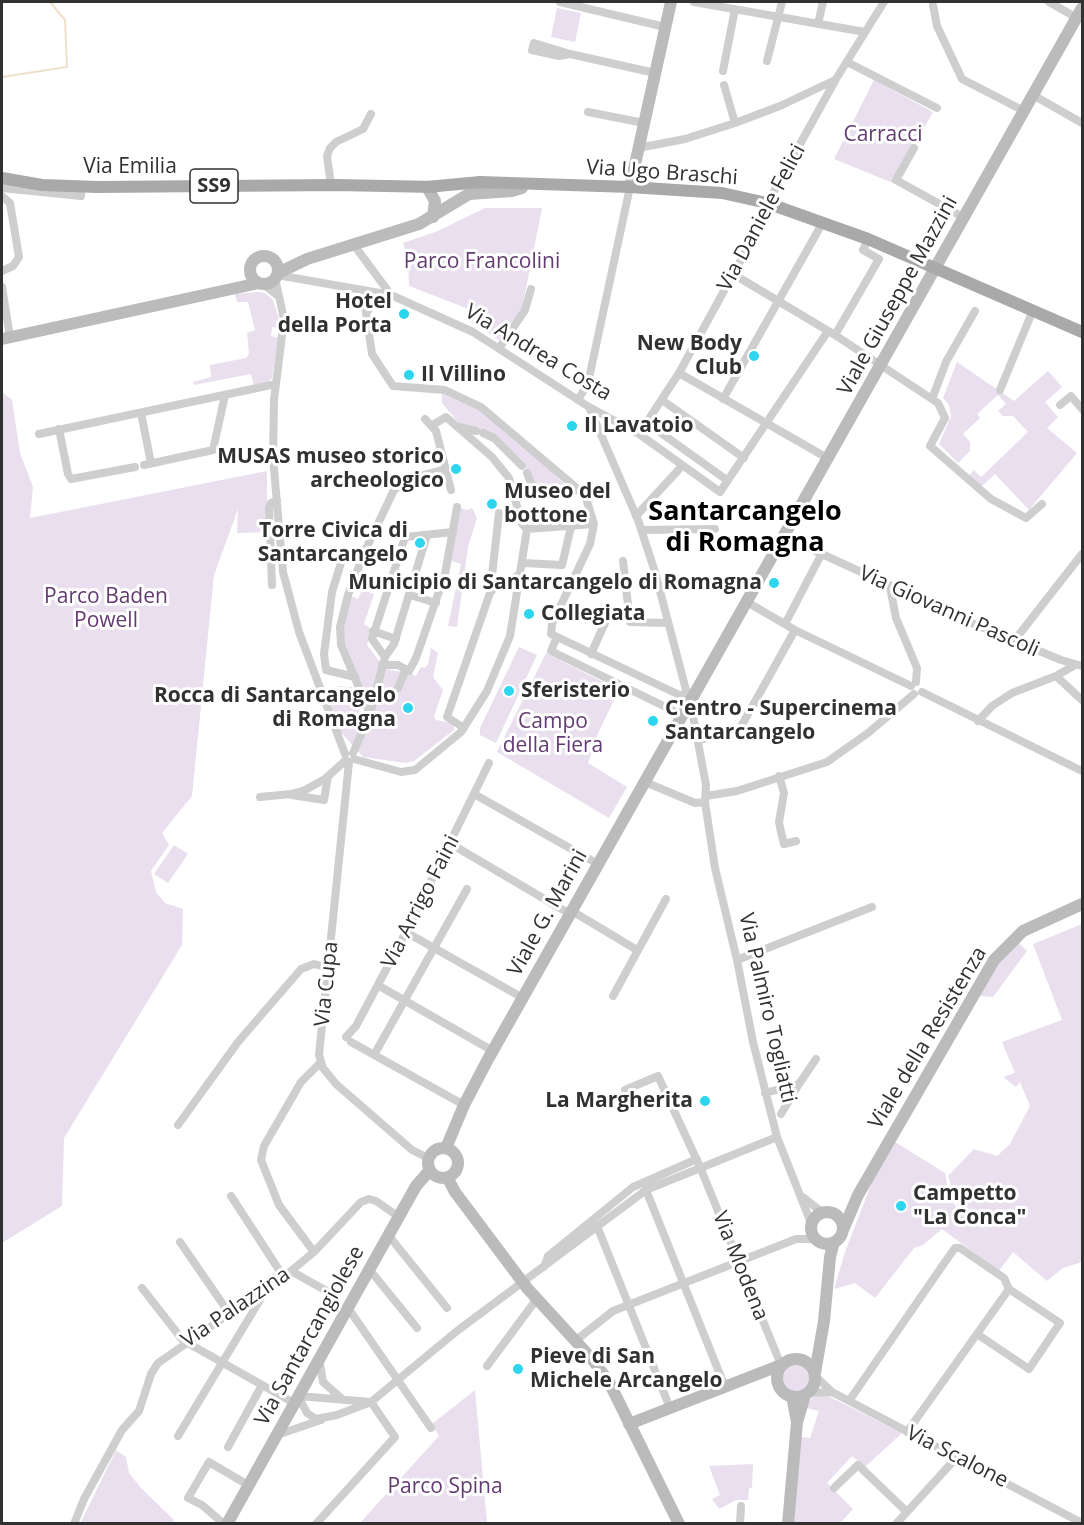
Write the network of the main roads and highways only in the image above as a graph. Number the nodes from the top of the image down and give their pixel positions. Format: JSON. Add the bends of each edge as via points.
{"nodes":[{"id":1,"x":2,"y":178,"type":"edge"},
{"id":2,"x":555,"y":185,"type":"junction"},
{"id":3,"x":427,"y":187,"type":"joint"},
{"id":4,"x":474,"y":188,"type":"junction"},
{"id":5,"x":1083,"y":332,"type":"edge"}],
"edges":[{"from":1,"to":3,"type":"main road","name":"Via Emilia","number":"SS9","via":[[81,187]]},
{"from":2,"to":4,"type":"main road","name":"Via Ugo Braschi"},
{"from":2,"to":4,"type":"main road","name":"Via Ugo Braschi"},
{"from":2,"to":5,"type":"main road","name":"Via Ugo Braschi","via":[[722,193],[768,203],[868,239]]},
{"from":3,"to":4,"type":"main road","name":"Via Ugo Braschi"}]}
